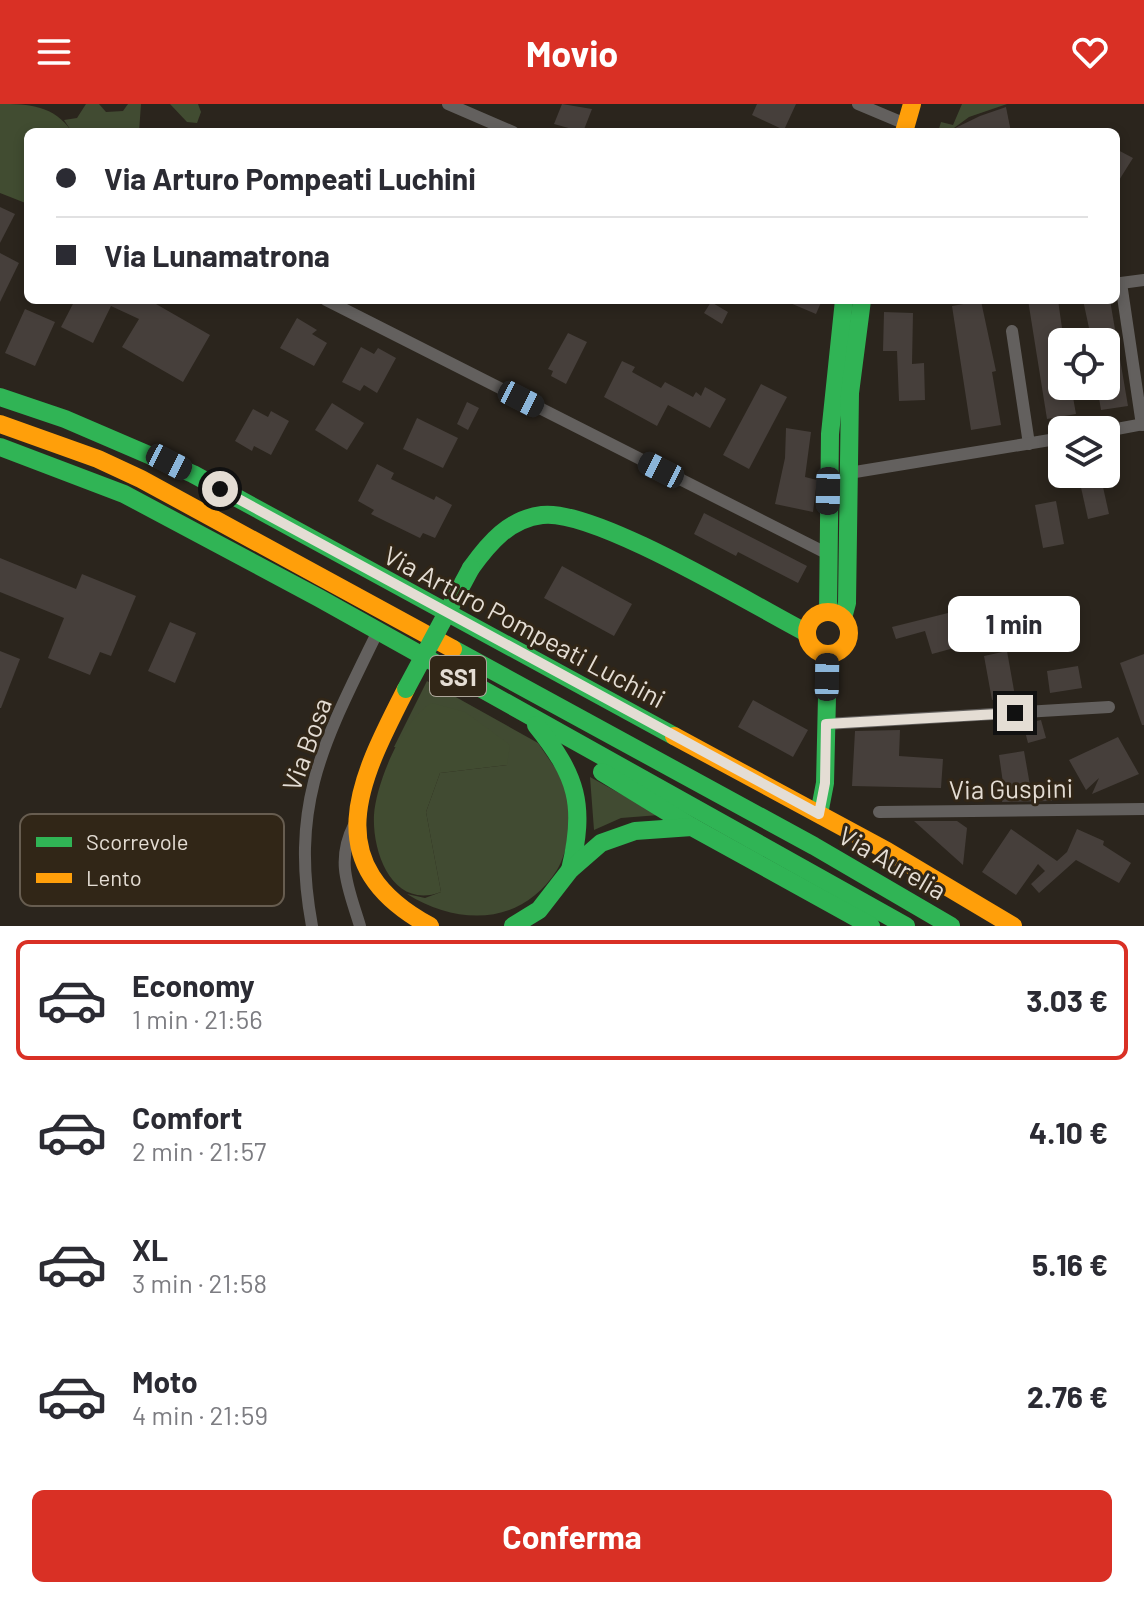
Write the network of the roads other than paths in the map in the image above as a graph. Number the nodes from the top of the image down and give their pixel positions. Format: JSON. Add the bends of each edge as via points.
{"nodes":[{"id":1,"x":448,"y":104,"type":"edge"},
{"id":2,"x":858,"y":104,"type":"edge"},
{"id":3,"x":912,"y":104,"type":"edge"},
{"id":4,"x":504,"y":128,"type":"edge"},
{"id":5,"x":903,"y":128,"type":"edge"},
{"id":6,"x":907,"y":128,"type":"edge"},
{"id":7,"x":1144,"y":280,"type":"edge"},
{"id":8,"x":334,"y":304,"type":"edge"},
{"id":9,"x":844,"y":304,"type":"edge"},
{"id":10,"x":861,"y":304,"type":"edge"},
{"id":11,"x":1012,"y":331,"type":"dead end"},
{"id":12,"x":0,"y":397,"type":"edge"},
{"id":13,"x":0,"y":424,"type":"edge"},
{"id":14,"x":1143,"y":425,"type":"edge"},
{"id":15,"x":1120,"y":429,"type":"edge"},
{"id":16,"x":1048,"y":441,"type":"edge"},
{"id":17,"x":1029,"y":444,"type":"junction"},
{"id":18,"x":0,"y":447,"type":"edge"},
{"id":19,"x":849,"y":473,"type":"junction"},
{"id":20,"x":828,"y":554,"type":"junction"},
{"id":21,"x":836,"y":615,"type":"junction"},
{"id":22,"x":378,"y":631,"type":"junction"},
{"id":23,"x":807,"y":633,"type":"junction"},
{"id":24,"x":828,"y":654,"type":"junction"},
{"id":25,"x":1109,"y":707,"type":"dead end"},
{"id":26,"x":527,"y":714,"type":"junction"},
{"id":27,"x":826,"y":724,"type":"junction"},
{"id":28,"x":1144,"y":809,"type":"edge"},
{"id":29,"x":879,"y":812,"type":"dead end"},
{"id":30,"x":819,"y":814,"type":"junction"},
{"id":31,"x":357,"y":819,"type":"junction"},
{"id":32,"x":692,"y":827,"type":"junction"},
{"id":33,"x":570,"y":870,"type":"junction"},
{"id":34,"x":312,"y":926,"type":"edge"},
{"id":35,"x":360,"y":926,"type":"edge"},
{"id":36,"x":430,"y":926,"type":"edge"},
{"id":37,"x":513,"y":926,"type":"edge"},
{"id":38,"x":871,"y":926,"type":"edge"},
{"id":39,"x":906,"y":926,"type":"edge"},
{"id":40,"x":951,"y":926,"type":"edge"},
{"id":41,"x":1013,"y":926,"type":"edge"}],
"edges":[{"from":1,"to":4,"type":"street"},
{"from":2,"to":5,"type":"street"},
{"from":3,"to":6,"type":"main road"},
{"from":7,"to":14,"type":"street","via":[[1121,283]]},
{"from":8,"to":20,"type":"street"},
{"from":9,"to":20,"type":"main road","via":[[833,395]]},
{"from":10,"to":19,"type":"main road","via":[[852,362]]},
{"from":11,"to":17,"type":"street"},
{"from":12,"to":30,"type":"main road","name":"Via Arturo Pompeati Luchini","via":[[87,425],[156,455]]},
{"from":13,"to":40,"type":"main road","name":"Via Aurelia","number":"SS1","via":[[141,479]]},
{"from":14,"to":15,"type":"street"},
{"from":16,"to":17,"type":"street"},
{"from":17,"to":19,"type":"street"},
{"from":18,"to":22,"type":"main road","name":"Via Aurelia","number":"SS1","via":[[124,494]]},
{"from":19,"to":21,"type":"main road","via":[[847,603]]},
{"from":20,"to":21,"type":"main road"},
{"from":21,"to":23,"type":"main road","via":[[816,616]]},
{"from":21,"to":24,"type":"main road","via":[[849,631],[846,644]]},
{"from":22,"to":26,"type":"main road","name":"Via Aurelia","number":"SS1"},
{"from":22,"to":34,"type":"street","name":"Via Bosa","via":[[340,710],[308,798],[303,848]]},
{"from":23,"to":24,"type":"main road","via":[[811,645]]},
{"from":23,"to":31,"type":"main road","bridge":true,"via":[[601,526],[549,514],[513,523],[485,547],[471,568],[406,689],[364,774]]},
{"from":24,"to":27,"type":"main road"},
{"from":25,"to":27,"type":"street"},
{"from":26,"to":32,"type":"main road","via":[[597,769]]},
{"from":26,"to":33,"type":"main road","via":[[565,760],[576,785],[578,838]]},
{"from":26,"to":39,"type":"main road","name":"Via Aurelia","number":"SS1"},
{"from":27,"to":30,"type":"main road"},
{"from":28,"to":29,"type":"street","name":"Via Guspini"},
{"from":30,"to":41,"type":"main road","name":"Via Arturo Pompeati Luchini"},
{"from":31,"to":35,"type":"street","via":[[342,856]]},
{"from":31,"to":36,"type":"main road","via":[[362,851],[377,886],[396,907]]},
{"from":32,"to":33,"type":"main road","via":[[612,837]]},
{"from":32,"to":38,"type":"main road"},
{"from":33,"to":37,"type":"main road","via":[[539,910]]}]}
